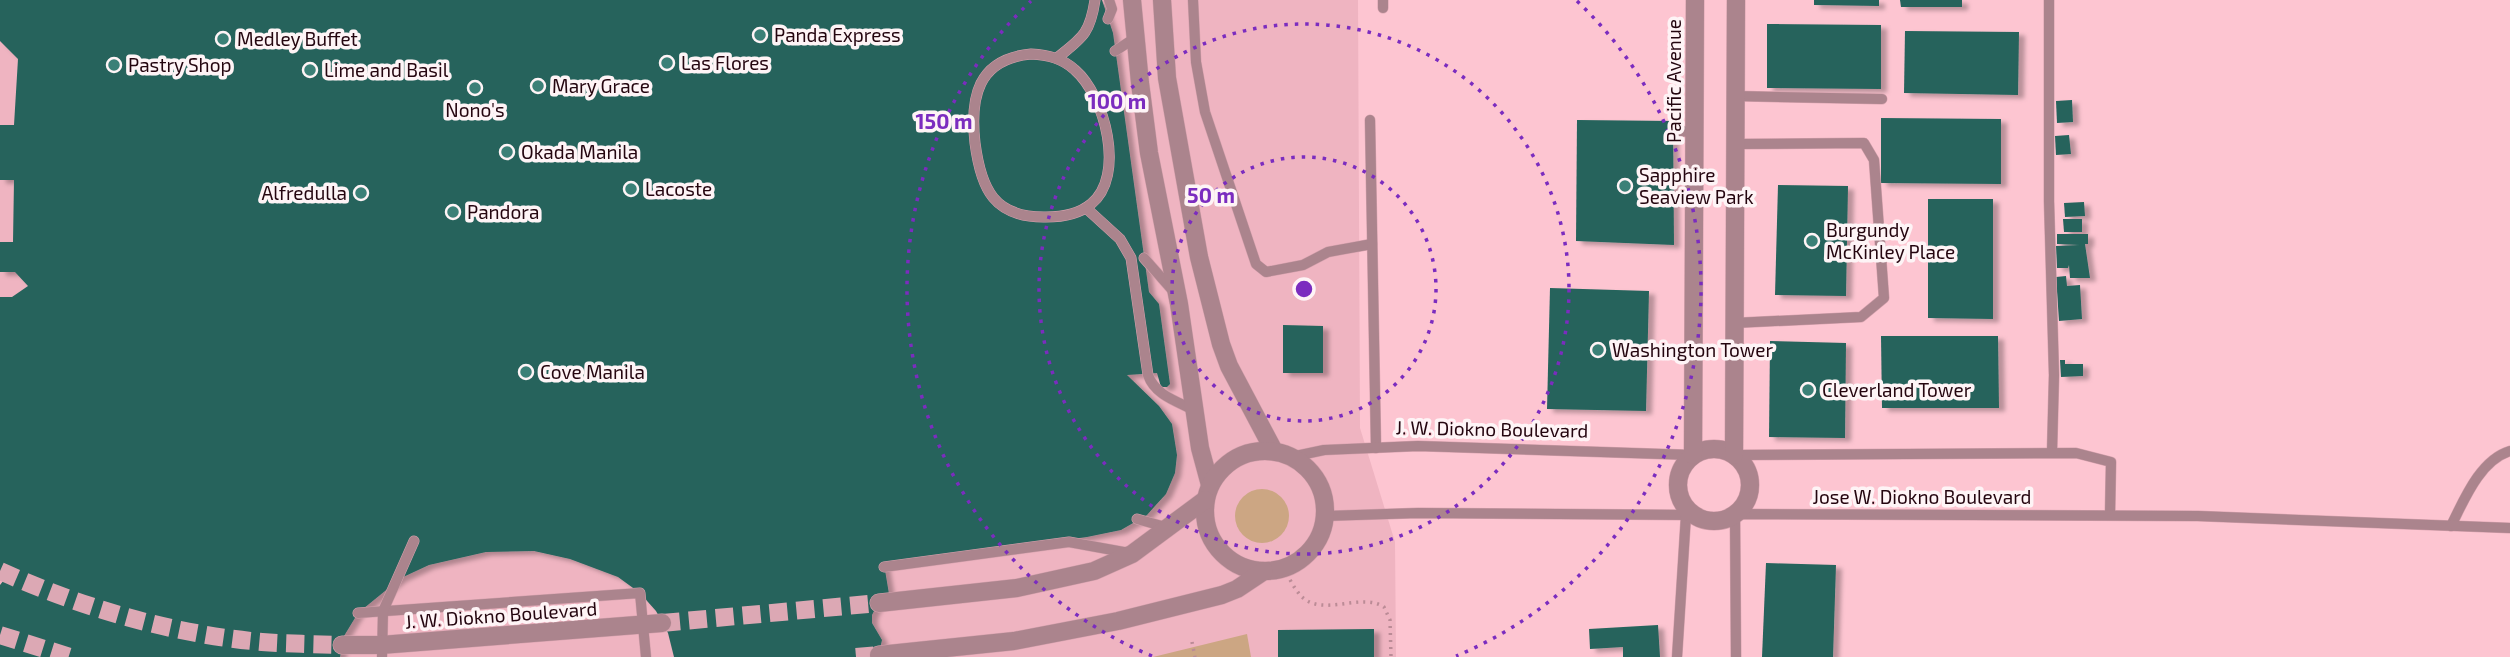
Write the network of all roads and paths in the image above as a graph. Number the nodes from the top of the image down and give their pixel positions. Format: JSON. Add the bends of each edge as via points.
{"nodes":[{"id":1,"x":1094,"y":0,"type":"edge"},
{"id":2,"x":1109,"y":0,"type":"edge"},
{"id":3,"x":1132,"y":0,"type":"edge"},
{"id":4,"x":1162,"y":0,"type":"edge"},
{"id":5,"x":1194,"y":0,"type":"edge"},
{"id":6,"x":1695,"y":0,"type":"edge"},
{"id":7,"x":1736,"y":0,"type":"edge"},
{"id":8,"x":2049,"y":0,"type":"edge"},
{"id":9,"x":1108,"y":19,"type":"dead end"},
{"id":10,"x":1135,"y":38,"type":"junction"},
{"id":11,"x":1115,"y":51,"type":"dead end"},
{"id":12,"x":1057,"y":58,"type":"junction"},
{"id":13,"x":1735,"y":96,"type":"junction"},
{"id":14,"x":1882,"y":99,"type":"dead end"},
{"id":15,"x":1370,"y":120,"type":"dead end"},
{"id":16,"x":1673,"y":131,"type":"dead end"},
{"id":17,"x":1695,"y":132,"type":"junction"},
{"id":18,"x":1735,"y":144,"type":"junction"},
{"id":19,"x":1086,"y":208,"type":"junction"},
{"id":20,"x":1372,"y":244,"type":"junction"},
{"id":21,"x":1144,"y":258,"type":"dead end"},
{"id":22,"x":1178,"y":296,"type":"junction"},
{"id":23,"x":1734,"y":323,"type":"junction"},
{"id":24,"x":1194,"y":410,"type":"junction"},
{"id":25,"x":1377,"y":448,"type":"junction"},
{"id":26,"x":2510,"y":451,"type":"edge"},
{"id":27,"x":2052,"y":452,"type":"junction"},
{"id":28,"x":1282,"y":454,"type":"junction"},
{"id":29,"x":1693,"y":455,"type":"junction"},
{"id":30,"x":1734,"y":455,"type":"junction"},
{"id":31,"x":1208,"y":493,"type":"junction"},
{"id":32,"x":1735,"y":514,"type":"junction"},
{"id":33,"x":2110,"y":514,"type":"junction"},
{"id":34,"x":1690,"y":515,"type":"junction"},
{"id":35,"x":1325,"y":516,"type":"junction"},
{"id":36,"x":1137,"y":519,"type":"dead end"},
{"id":37,"x":2451,"y":526,"type":"junction"},
{"id":38,"x":1169,"y":528,"type":"junction"},
{"id":39,"x":2510,"y":528,"type":"edge"},
{"id":40,"x":414,"y":541,"type":"dead end"},
{"id":41,"x":1132,"y":554,"type":"junction"},
{"id":42,"x":889,"y":565,"type":"dead end"},
{"id":43,"x":1283,"y":568,"type":"junction"},
{"id":44,"x":1264,"y":571,"type":"junction"},
{"id":45,"x":879,"y":603,"type":"tunnel mouth"},
{"id":46,"x":383,"y":611,"type":"junction"},
{"id":47,"x":358,"y":613,"type":"dead end"},
{"id":48,"x":662,"y":623,"type":"tunnel mouth"},
{"id":49,"x":643,"y":625,"type":"junction"},
{"id":50,"x":1192,"y":642,"type":"dead end"},
{"id":51,"x":342,"y":645,"type":"tunnel mouth"},
{"id":52,"x":382,"y":651,"type":"edge"},
{"id":53,"x":879,"y":655,"type":"dead end"},
{"id":54,"x":646,"y":657,"type":"edge"},
{"id":55,"x":1195,"y":657,"type":"edge"},
{"id":56,"x":1391,"y":657,"type":"edge"},
{"id":57,"x":1677,"y":657,"type":"edge"},
{"id":58,"x":1736,"y":657,"type":"edge"}],
"edges":[{"from":1,"to":12,"type":"lane","via":[[1090,24],[1081,39]]},
{"from":2,"to":9,"type":"lane"},
{"from":3,"to":10,"type":"street"},
{"from":4,"to":28,"type":"street","via":[[1167,78],[1202,271],[1229,366]]},
{"from":5,"to":20,"type":"lane","via":[[1196,62],[1205,112],[1256,264],[1266,272],[1280,271],[1328,252]]},
{"from":6,"to":17,"type":"street","name":"Pacific Avenue"},
{"from":7,"to":13,"type":"street"},
{"from":8,"to":27,"type":"lane"},
{"from":10,"to":11,"type":"lane"},
{"from":10,"to":22,"type":"street","via":[[1149,153]]},
{"from":12,"to":19,"type":"lane","via":[[1085,79],[1107,142],[1109,175],[1103,190]]},
{"from":12,"to":19,"type":"lane","via":[[1021,55],[1000,63],[983,80],[973,106],[978,165],[994,200],[1020,215],[1056,217]]},
{"from":13,"to":14,"type":"lane"},
{"from":13,"to":18,"type":"street"},
{"from":15,"to":20,"type":"lane"},
{"from":16,"to":17,"type":"lane"},
{"from":17,"to":29,"type":"street","name":"Pacific Avenue"},
{"from":18,"to":23,"type":"street"},
{"from":18,"to":23,"type":"lane","via":[[1864,142],[1874,160],[1884,298],[1861,317]]},
{"from":19,"to":24,"type":"lane","via":[[1120,239],[1131,258],[1151,384]]},
{"from":20,"to":25,"type":"lane"},
{"from":21,"to":22,"type":"lane"},
{"from":22,"to":24,"type":"street"},
{"from":23,"to":30,"type":"street"},
{"from":24,"to":31,"type":"street"},
{"from":25,"to":28,"type":"lane","name":"J. W. Diokno Boulevard"},
{"from":25,"to":29,"type":"lane","name":"J. W. Diokno Boulevard"},
{"from":26,"to":37,"type":"lane","via":[[2489,464],[2472,485]]},
{"from":27,"to":30,"type":"lane"},
{"from":27,"to":33,"type":"lane","via":[[2111,462]]},
{"from":28,"to":31,"type":"street","via":[[1258,450],[1243,454],[1219,472]]},
{"from":28,"to":35,"type":"street","via":[[1313,475]]},
{"from":29,"to":30,"type":"street","via":[[1718,449]]},
{"from":29,"to":34,"type":"street","via":[[1677,485]]},
{"from":30,"to":32,"type":"street","via":[[1748,473],[1750,484],[1743,506]]},
{"from":31,"to":38,"type":"street"},
{"from":31,"to":44,"type":"street","via":[[1206,523],[1222,553],[1241,566]]},
{"from":32,"to":33,"type":"lane","name":"Jose W. Diokno Boulevard"},
{"from":32,"to":34,"type":"street","via":[[1714,521]]},
{"from":32,"to":58,"type":"lane"},
{"from":33,"to":37,"type":"lane","name":"Jose W. Diokno Boulevard"},
{"from":34,"to":35,"type":"lane"},
{"from":34,"to":57,"type":"lane"},
{"from":35,"to":43,"type":"street","via":[[1312,548]]},
{"from":36,"to":38,"type":"lane"},
{"from":37,"to":39,"type":"lane","name":"Jose W. Diokno Boulevard"},
{"from":38,"to":41,"type":"street"},
{"from":40,"to":46,"type":"lane"},
{"from":41,"to":42,"type":"lane","via":[[1069,542]]},
{"from":41,"to":45,"type":"street","via":[[1094,571],[1039,584]]},
{"from":43,"to":44,"type":"street"},
{"from":43,"to":56,"type":"path","via":[[1303,598],[1313,603],[1371,602],[1384,607],[1390,620]]},
{"from":44,"to":53,"type":"street","via":[[1222,595],[1118,621],[1014,641]]},
{"from":46,"to":47,"type":"lane"},
{"from":46,"to":49,"type":"lane","via":[[640,593]]},
{"from":46,"to":52,"type":"lane"},
{"from":48,"to":49,"type":"street","name":"J. W. Diokno Boulevard"},
{"from":49,"to":52,"type":"street","name":"J. W. Diokno Boulevard"},
{"from":49,"to":54,"type":"lane"},
{"from":50,"to":55,"type":"path"},
{"from":51,"to":52,"type":"street","name":"J. W. Diokno Boulevard"}]}
